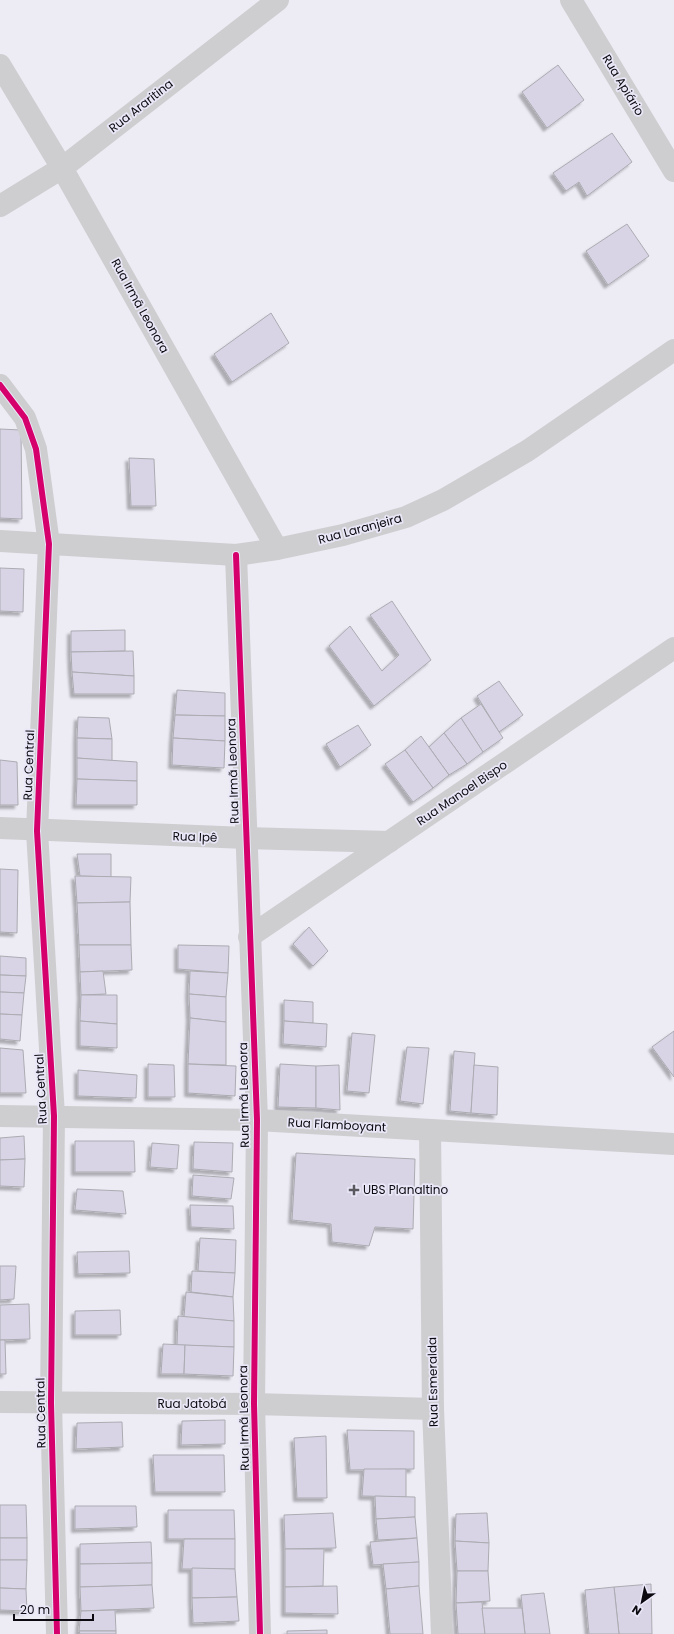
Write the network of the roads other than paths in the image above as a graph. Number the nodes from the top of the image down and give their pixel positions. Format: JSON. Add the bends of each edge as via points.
{"nodes":[{"id":1,"x":278,"y":0,"type":"edge"},
{"id":2,"x":571,"y":0,"type":"edge"},
{"id":3,"x":0,"y":65,"type":"edge"},
{"id":4,"x":62,"y":168,"type":"junction"},
{"id":5,"x":674,"y":171,"type":"edge"},
{"id":6,"x":0,"y":206,"type":"edge"},
{"id":7,"x":674,"y":350,"type":"edge"},
{"id":8,"x":0,"y":385,"type":"edge"},
{"id":9,"x":0,"y":541,"type":"edge"},
{"id":10,"x":49,"y":544,"type":"junction"},
{"id":11,"x":277,"y":549,"type":"junction"},
{"id":12,"x":236,"y":555,"type":"junction"},
{"id":13,"x":674,"y":648,"type":"edge"},
{"id":14,"x":0,"y":828,"type":"edge"},
{"id":15,"x":37,"y":831,"type":"junction"},
{"id":16,"x":246,"y":838,"type":"junction"},
{"id":17,"x":389,"y":842,"type":"junction"},
{"id":18,"x":250,"y":937,"type":"junction"},
{"id":19,"x":0,"y":1116,"type":"edge"},
{"id":20,"x":54,"y":1116,"type":"junction"},
{"id":21,"x":257,"y":1120,"type":"junction"},
{"id":22,"x":430,"y":1130,"type":"junction"},
{"id":23,"x":674,"y":1144,"type":"edge"},
{"id":24,"x":0,"y":1402,"type":"edge"},
{"id":25,"x":51,"y":1403,"type":"junction"},
{"id":26,"x":254,"y":1404,"type":"junction"},
{"id":27,"x":433,"y":1409,"type":"junction"},
{"id":28,"x":57,"y":1634,"type":"edge"},
{"id":29,"x":260,"y":1634,"type":"edge"},
{"id":30,"x":442,"y":1634,"type":"edge"}],
"edges":[{"from":1,"to":4,"type":"street","name":"Rua Araritina"},
{"from":2,"to":5,"type":"street","name":"Rua Apiário"},
{"from":3,"to":4,"type":"street","name":"Rua Irmã Leonora"},
{"from":4,"to":6,"type":"street","name":"Rua Araritina"},
{"from":4,"to":11,"type":"street","name":"Rua Irmã Leonora"},
{"from":7,"to":11,"type":"street","name":"Rua Laranjeira","via":[[527,451],[443,500],[406,517],[343,535]]},
{"from":8,"to":10,"type":"street","name":"Rua Central","via":[[25,418],[34,443]]},
{"from":9,"to":10,"type":"street","name":"Rua Laranjeira"},
{"from":10,"to":12,"type":"street","name":"Rua Laranjeira"},
{"from":10,"to":15,"type":"street","name":"Rua Central"},
{"from":11,"to":12,"type":"street","name":"Rua Laranjeira"},
{"from":12,"to":16,"type":"street","name":"Rua Irmã Leonora"},
{"from":13,"to":17,"type":"street","name":"Rua Manoel Bispo"},
{"from":14,"to":15,"type":"street","name":"Rua Ipê"},
{"from":15,"to":16,"type":"street","name":"Rua Ipê"},
{"from":15,"to":20,"type":"street","name":"Rua Central"},
{"from":16,"to":17,"type":"street","name":"Rua Ipê"},
{"from":16,"to":18,"type":"street","name":"Rua Irmã Leonora"},
{"from":17,"to":18,"type":"street","name":"Rua Manoel Bispo"},
{"from":18,"to":21,"type":"street","name":"Rua Irmã Leonora"},
{"from":19,"to":20,"type":"street","name":"Rua Flamboyant"},
{"from":20,"to":21,"type":"street","name":"Rua Flamboyant"},
{"from":20,"to":25,"type":"street","name":"Rua Central"},
{"from":21,"to":22,"type":"street","name":"Rua Flamboyant"},
{"from":21,"to":26,"type":"street","name":"Rua Irmã Leonora"},
{"from":22,"to":23,"type":"street","name":"Rua Flamboyant"},
{"from":22,"to":27,"type":"street","name":"Rua Esmeralda"},
{"from":24,"to":25,"type":"street","name":"Rua Jatobá"},
{"from":25,"to":26,"type":"street","name":"Rua Jatobá"},
{"from":25,"to":28,"type":"street","name":"Rua Central"},
{"from":26,"to":27,"type":"street","name":"Rua Jatobá"},
{"from":26,"to":29,"type":"street","name":"Rua Irmã Leonora"},
{"from":27,"to":30,"type":"street","name":"Rua Esmeralda"}]}
